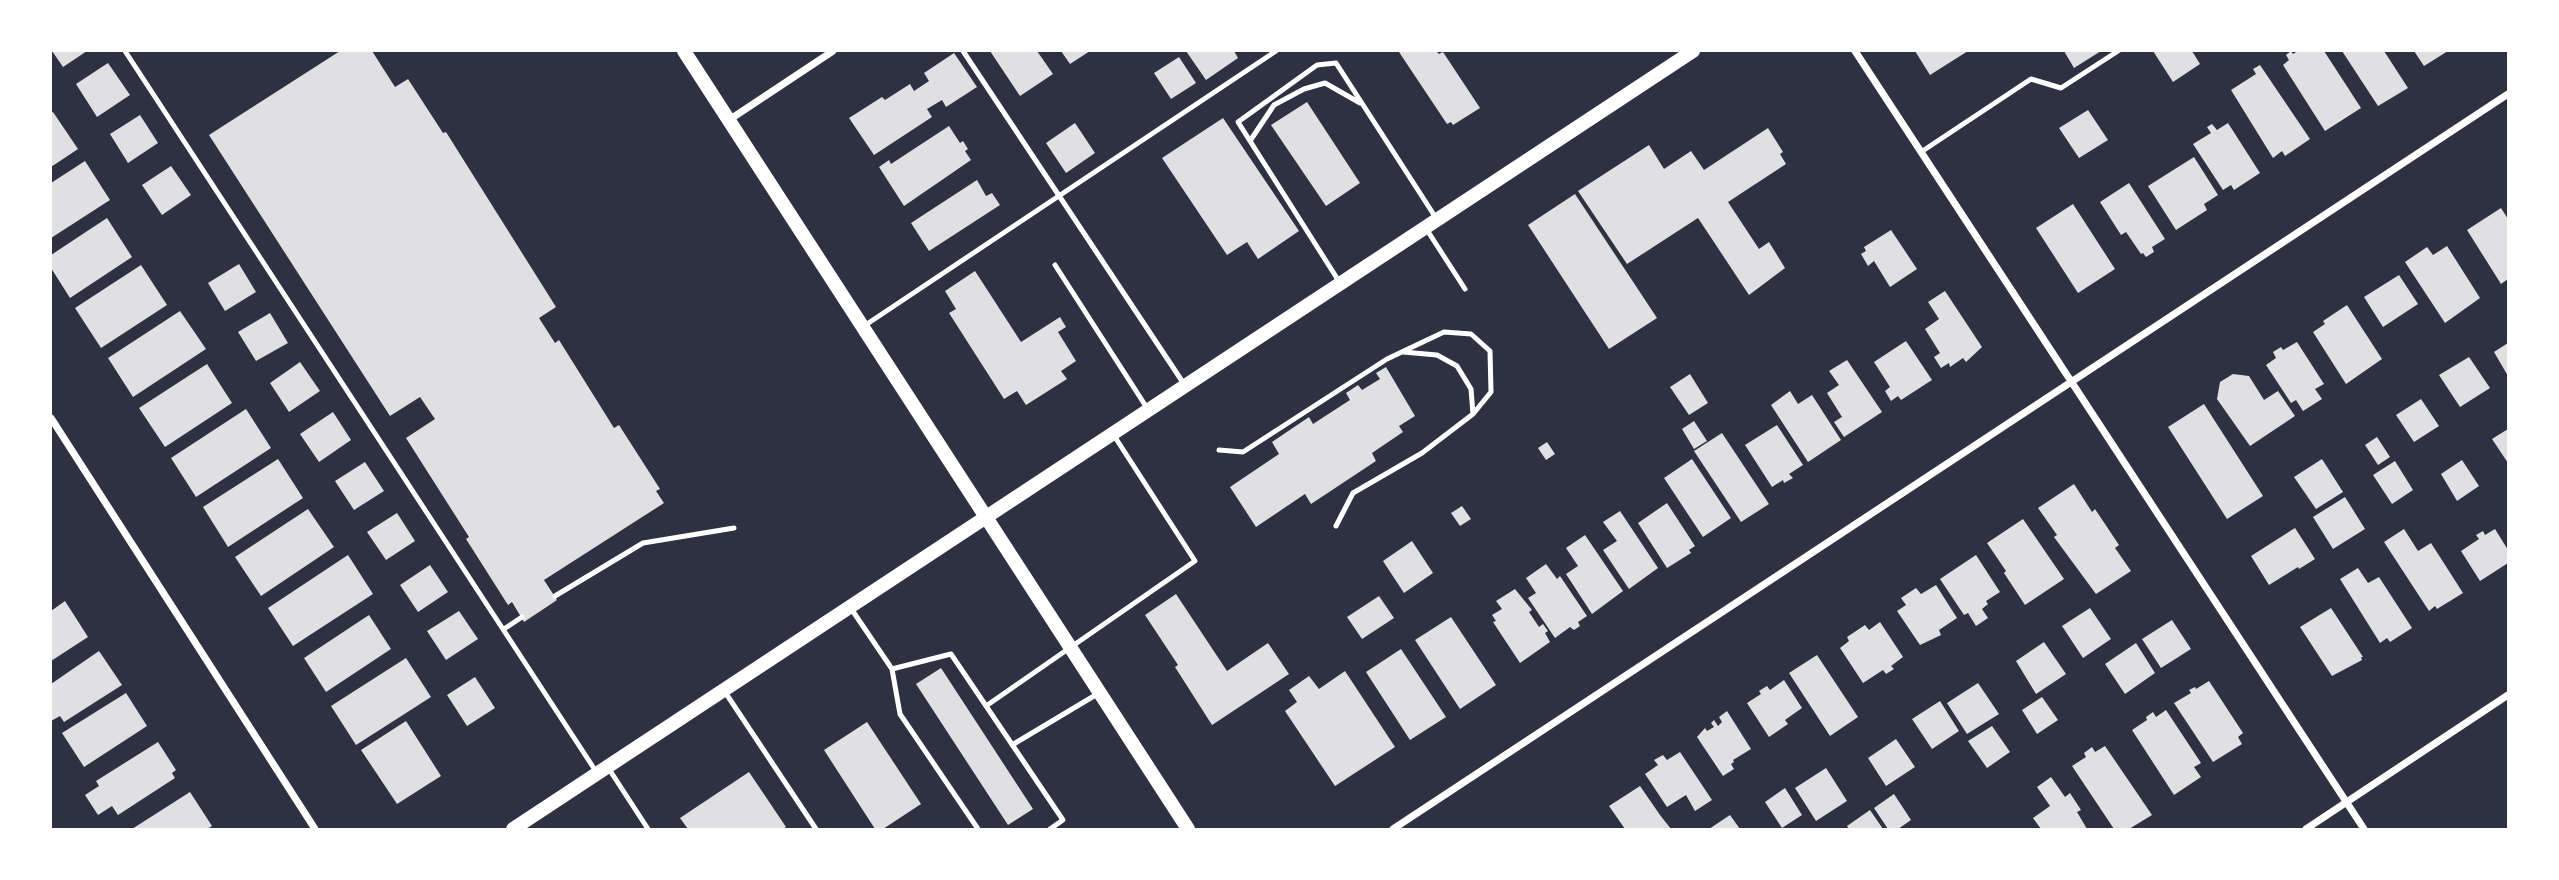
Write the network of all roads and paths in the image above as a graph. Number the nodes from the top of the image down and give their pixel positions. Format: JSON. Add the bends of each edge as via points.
{"nodes":[{"id":1,"x":124,"y":51,"type":"edge"},
{"id":2,"x":684,"y":51,"type":"edge"},
{"id":3,"x":833,"y":51,"type":"edge"},
{"id":4,"x":963,"y":51,"type":"edge"},
{"id":5,"x":1276,"y":51,"type":"edge"},
{"id":6,"x":1693,"y":51,"type":"edge"},
{"id":7,"x":1855,"y":51,"type":"edge"},
{"id":8,"x":2118,"y":51,"type":"edge"},
{"id":9,"x":2508,"y":94,"type":"edge"},
{"id":10,"x":1363,"y":104,"type":"junction"},
{"id":11,"x":729,"y":120,"type":"junction"},
{"id":12,"x":1250,"y":141,"type":"junction"},
{"id":13,"x":1921,"y":152,"type":"junction"},
{"id":14,"x":1058,"y":196,"type":"junction"},
{"id":15,"x":1432,"y":224,"type":"junction"},
{"id":16,"x":1055,"y":265,"type":"dead end"},
{"id":17,"x":1341,"y":284,"type":"junction"},
{"id":18,"x":1465,"y":289,"type":"dead end"},
{"id":19,"x":864,"y":326,"type":"junction"},
{"id":20,"x":1403,"y":352,"type":"junction"},
{"id":21,"x":2072,"y":382,"type":"junction"},
{"id":22,"x":1185,"y":387,"type":"junction"},
{"id":23,"x":1149,"y":411,"type":"junction"},
{"id":24,"x":1473,"y":414,"type":"junction"},
{"id":25,"x":51,"y":418,"type":"edge"},
{"id":26,"x":1114,"y":434,"type":"junction"},
{"id":27,"x":1219,"y":450,"type":"dead end"},
{"id":28,"x":986,"y":515,"type":"junction"},
{"id":29,"x":1336,"y":526,"type":"dead end"},
{"id":30,"x":734,"y":528,"type":"dead end"},
{"id":31,"x":555,"y":596,"type":"dead end"},
{"id":32,"x":849,"y":606,"type":"junction"},
{"id":33,"x":522,"y":617,"type":"dead end"},
{"id":34,"x":504,"y":629,"type":"junction"},
{"id":35,"x":1070,"y":645,"type":"junction"},
{"id":36,"x":892,"y":669,"type":"junction"},
{"id":37,"x":724,"y":690,"type":"junction"},
{"id":38,"x":1100,"y":692,"type":"junction"},
{"id":39,"x":2508,"y":695,"type":"edge"},
{"id":40,"x":986,"y":706,"type":"junction"},
{"id":41,"x":1012,"y":745,"type":"junction"},
{"id":42,"x":602,"y":770,"type":"junction"},
{"id":43,"x":2347,"y":802,"type":"junction"},
{"id":44,"x":315,"y":829,"type":"edge"},
{"id":45,"x":513,"y":829,"type":"edge"},
{"id":46,"x":648,"y":829,"type":"edge"},
{"id":47,"x":816,"y":829,"type":"edge"},
{"id":48,"x":978,"y":829,"type":"edge"},
{"id":49,"x":1050,"y":829,"type":"edge"},
{"id":50,"x":1188,"y":829,"type":"edge"},
{"id":51,"x":1393,"y":829,"type":"edge"},
{"id":52,"x":2306,"y":829,"type":"edge"},
{"id":53,"x":2364,"y":829,"type":"edge"}],
"edges":[{"from":1,"to":34,"type":"lane"},
{"from":2,"to":11,"type":"main road"},
{"from":3,"to":11,"type":"street"},
{"from":4,"to":14,"type":"lane"},
{"from":5,"to":14,"type":"lane"},
{"from":6,"to":15,"type":"main road"},
{"from":7,"to":13,"type":"street"},
{"from":8,"to":13,"type":"lane","via":[[2062,88],[2032,79]]},
{"from":9,"to":21,"type":"street"},
{"from":10,"to":12,"type":"lane","via":[[1325,83],[1304,89],[1275,105]]},
{"from":10,"to":12,"type":"lane","via":[[1336,63],[1317,65],[1238,122]]},
{"from":10,"to":15,"type":"lane"},
{"from":11,"to":19,"type":"main road"},
{"from":12,"to":17,"type":"lane"},
{"from":13,"to":21,"type":"street"},
{"from":14,"to":19,"type":"lane"},
{"from":14,"to":22,"type":"lane"},
{"from":15,"to":17,"type":"main road"},
{"from":15,"to":18,"type":"lane"},
{"from":16,"to":23,"type":"lane"},
{"from":17,"to":22,"type":"main road"},
{"from":19,"to":28,"type":"main road"},
{"from":20,"to":24,"type":"lane","via":[[1437,355],[1457,366],[1471,388]]},
{"from":20,"to":24,"type":"lane","via":[[1444,332],[1471,334],[1490,351],[1491,392]]},
{"from":20,"to":27,"type":"lane","via":[[1243,452]]},
{"from":21,"to":43,"type":"street"},
{"from":21,"to":51,"type":"street"},
{"from":22,"to":23,"type":"main road"},
{"from":23,"to":26,"type":"main road"},
{"from":24,"to":29,"type":"lane","via":[[1422,453],[1353,493]]},
{"from":25,"to":44,"type":"street"},
{"from":26,"to":28,"type":"main road"},
{"from":26,"to":35,"type":"lane","via":[[1195,561]]},
{"from":28,"to":32,"type":"main road"},
{"from":28,"to":35,"type":"main road"},
{"from":30,"to":31,"type":"lane","via":[[643,542]]},
{"from":32,"to":36,"type":"lane"},
{"from":32,"to":37,"type":"main road"},
{"from":33,"to":34,"type":"lane"},
{"from":34,"to":42,"type":"lane"},
{"from":35,"to":38,"type":"main road"},
{"from":35,"to":40,"type":"lane"},
{"from":36,"to":40,"type":"lane","via":[[951,654]]},
{"from":36,"to":48,"type":"lane","via":[[900,714]]},
{"from":37,"to":42,"type":"main road"},
{"from":37,"to":47,"type":"lane"},
{"from":38,"to":41,"type":"lane"},
{"from":38,"to":50,"type":"main road"},
{"from":39,"to":43,"type":"street"},
{"from":40,"to":41,"type":"lane"},
{"from":41,"to":49,"type":"lane","via":[[1063,820]]},
{"from":42,"to":45,"type":"main road"},
{"from":42,"to":46,"type":"lane"},
{"from":43,"to":52,"type":"street"},
{"from":43,"to":53,"type":"street"}]}
